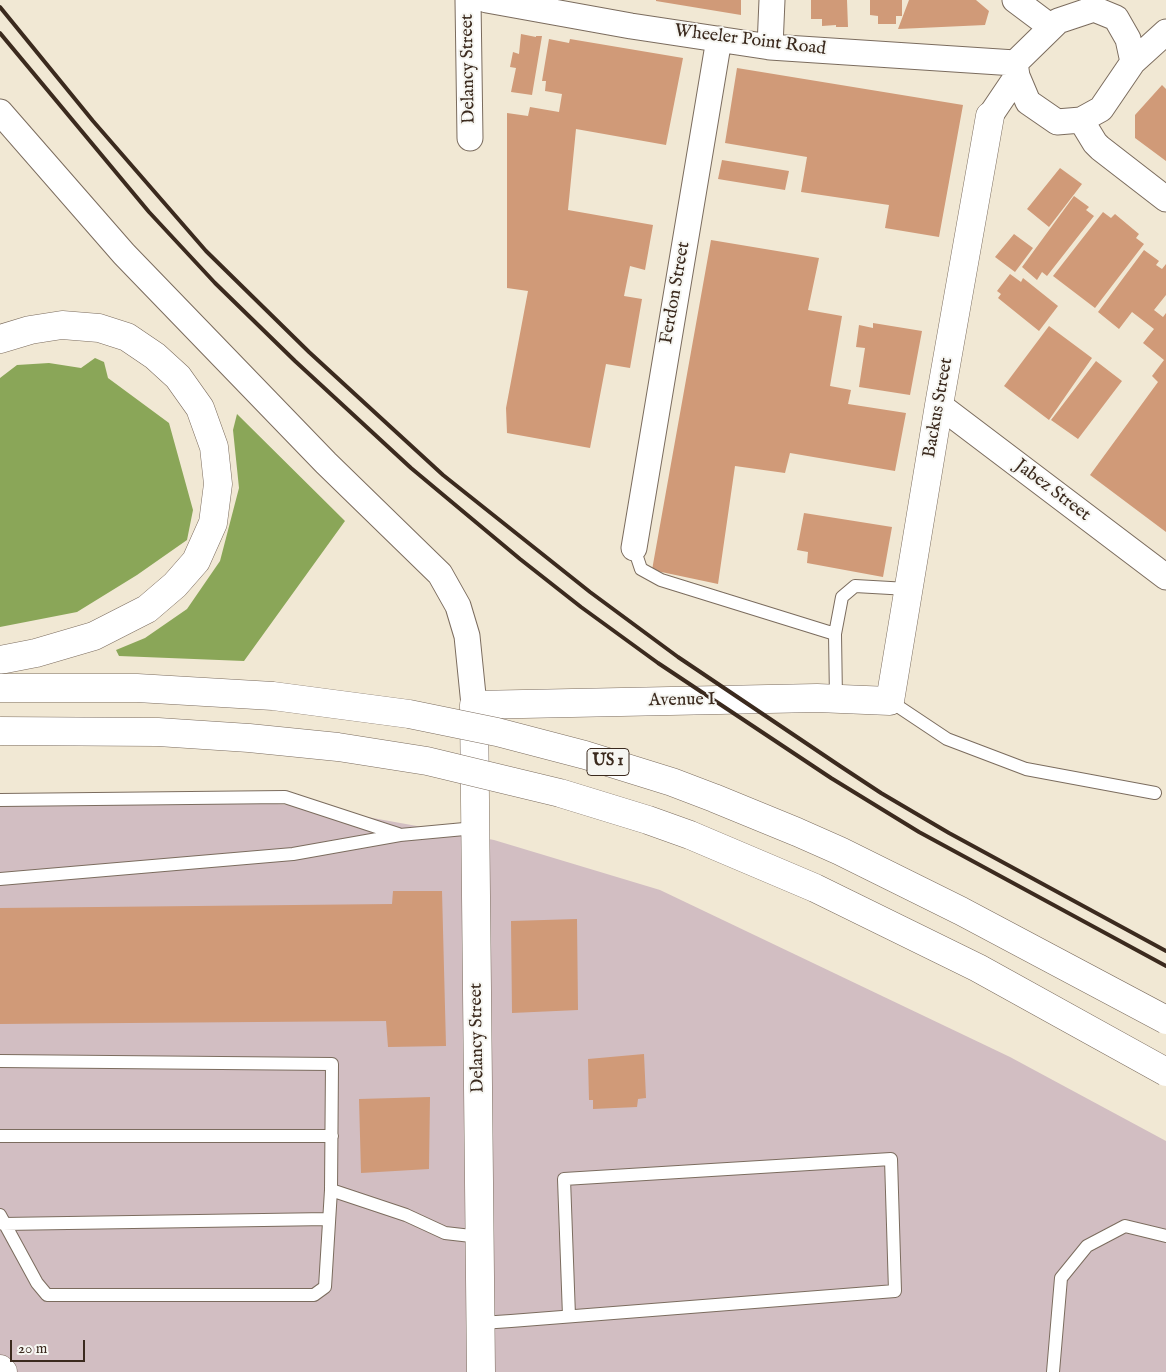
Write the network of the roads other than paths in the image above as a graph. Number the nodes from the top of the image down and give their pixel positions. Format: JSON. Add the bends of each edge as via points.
{"nodes":[{"id":1,"x":468,"y":0,"type":"edge"},
{"id":2,"x":488,"y":0,"type":"edge"},
{"id":3,"x":772,"y":0,"type":"edge"},
{"id":4,"x":1015,"y":0,"type":"edge"},
{"id":5,"x":1076,"y":8,"type":"edge"},
{"id":6,"x":1111,"y":9,"type":"edge"},
{"id":7,"x":1051,"y":27,"type":"junction"},
{"id":8,"x":1166,"y":32,"type":"edge"},
{"id":9,"x":719,"y":39,"type":"junction"},
{"id":10,"x":770,"y":47,"type":"junction"},
{"id":11,"x":1133,"y":62,"type":"junction"},
{"id":12,"x":1016,"y":69,"type":"junction"},
{"id":13,"x":1028,"y":102,"type":"junction"},
{"id":14,"x":0,"y":112,"type":"edge"},
{"id":15,"x":990,"y":116,"type":"junction"},
{"id":16,"x":1081,"y":120,"type":"junction"},
{"id":17,"x":470,"y":138,"type":"dead end"},
{"id":18,"x":1166,"y":198,"type":"edge"},
{"id":19,"x":0,"y":339,"type":"edge"},
{"id":20,"x":939,"y":405,"type":"junction"},
{"id":21,"x":634,"y":548,"type":"joint"},
{"id":22,"x":1166,"y":577,"type":"edge"},
{"id":23,"x":908,"y":590,"type":"junction"},
{"id":24,"x":835,"y":634,"type":"junction"},
{"id":25,"x":0,"y":660,"type":"edge"},
{"id":26,"x":0,"y":688,"type":"edge"},
{"id":27,"x":836,"y":699,"type":"junction"},
{"id":28,"x":890,"y":700,"type":"junction"},
{"id":29,"x":474,"y":705,"type":"junction"},
{"id":30,"x":0,"y":731,"type":"edge"},
{"id":31,"x":1155,"y":793,"type":"dead end"},
{"id":32,"x":0,"y":800,"type":"edge"},
{"id":33,"x":475,"y":828,"type":"junction"},
{"id":34,"x":400,"y":835,"type":"junction"},
{"id":35,"x":0,"y":879,"type":"edge"},
{"id":36,"x":1166,"y":1020,"type":"edge"},
{"id":37,"x":0,"y":1061,"type":"edge"},
{"id":38,"x":1166,"y":1072,"type":"edge"},
{"id":39,"x":0,"y":1136,"type":"edge"},
{"id":40,"x":332,"y":1136,"type":"junction"},
{"id":41,"x":331,"y":1190,"type":"junction"},
{"id":42,"x":328,"y":1219,"type":"junction"},
{"id":43,"x":2,"y":1220,"type":"edge"},
{"id":44,"x":1166,"y":1236,"type":"edge"},
{"id":45,"x":480,"y":1237,"type":"junction"},
{"id":46,"x":569,"y":1316,"type":"junction"},
{"id":47,"x":481,"y":1323,"type":"junction"},
{"id":48,"x":0,"y":1369,"type":"edge"},
{"id":49,"x":3,"y":1372,"type":"edge"},
{"id":50,"x":481,"y":1372,"type":"edge"},
{"id":51,"x":1053,"y":1372,"type":"edge"}],
"edges":[{"from":1,"to":17,"type":"street","name":"Delancy Street"},
{"from":2,"to":9,"type":"street","name":"Wheeler Point Road"},
{"from":3,"to":10,"type":"street"},
{"from":4,"to":7,"type":"street"},
{"from":5,"to":6,"type":"street"},
{"from":5,"to":7,"type":"street"},
{"from":6,"to":11,"type":"street","via":[[1128,39]]},
{"from":7,"to":12,"type":"street"},
{"from":8,"to":11,"type":"street"},
{"from":9,"to":10,"type":"street","name":"Wheeler Point Road"},
{"from":9,"to":21,"type":"street","name":"Ferdon Street"},
{"from":10,"to":12,"type":"street","name":"Wheeler Point Road"},
{"from":11,"to":16,"type":"street","via":[[1101,109]]},
{"from":12,"to":13,"type":"street"},
{"from":12,"to":15,"type":"street"},
{"from":13,"to":15,"type":"street"},
{"from":13,"to":16,"type":"street","via":[[1057,122]]},
{"from":14,"to":29,"type":"street","via":[[124,254],[326,464],[440,574],[458,606],[467,636]]},
{"from":15,"to":20,"type":"main road","name":"Backus Street"},
{"from":16,"to":18,"type":"street","via":[[1100,148]]},
{"from":19,"to":25,"type":"main road","via":[[62,325],[99,328],[127,338],[155,356],[178,377],[200,408],[214,447],[218,484],[213,523],[196,561],[147,609],[94,636]]},
{"from":20,"to":22,"type":"street","name":"Jabez Street"},
{"from":20,"to":23,"type":"main road","name":"Backus Street"},
{"from":21,"to":24,"type":"lane","via":[[641,569],[661,580]]},
{"from":23,"to":24,"type":"lane","via":[[855,586],[842,597]]},
{"from":23,"to":28,"type":"main road","name":"Backus Street"},
{"from":24,"to":27,"type":"lane"},
{"from":26,"to":36,"type":"main road","number":"US 1","bridge":true,"via":[[174,690],[300,699],[452,722],[585,755],[672,782],[840,851]]},
{"from":27,"to":28,"type":"main road","name":"Avenue I"},
{"from":27,"to":29,"type":"main road","name":"Avenue I"},
{"from":28,"to":31,"type":"lane","via":[[947,739],[1026,768]]},
{"from":29,"to":33,"type":"main road","name":"Delancy Street"},
{"from":30,"to":38,"type":"main road","bridge":true,"via":[[158,732],[338,747],[472,771],[605,806],[699,839],[849,903],[978,968]]},
{"from":32,"to":34,"type":"lane","via":[[285,797]]},
{"from":33,"to":34,"type":"lane"},
{"from":33,"to":45,"type":"main road","name":"Delancy Street"},
{"from":34,"to":35,"type":"lane","via":[[293,854]]},
{"from":37,"to":40,"type":"lane","via":[[332,1064]]},
{"from":39,"to":40,"type":"lane"},
{"from":40,"to":41,"type":"lane"},
{"from":41,"to":42,"type":"lane"},
{"from":41,"to":45,"type":"lane","via":[[406,1215],[445,1233]]},
{"from":42,"to":43,"type":"lane"},
{"from":42,"to":43,"type":"lane","via":[[325,1287],[314,1295],[47,1295]]},
{"from":44,"to":51,"type":"lane","via":[[1125,1226],[1087,1246],[1062,1278]]},
{"from":45,"to":47,"type":"main road","name":"Delancy Street"},
{"from":46,"to":46,"type":"lane","via":[[895,1291],[891,1159],[564,1178]]},
{"from":46,"to":47,"type":"lane"},
{"from":47,"to":50,"type":"main road","name":"Delancy Street"},
{"from":48,"to":49,"type":"main road"}]}
